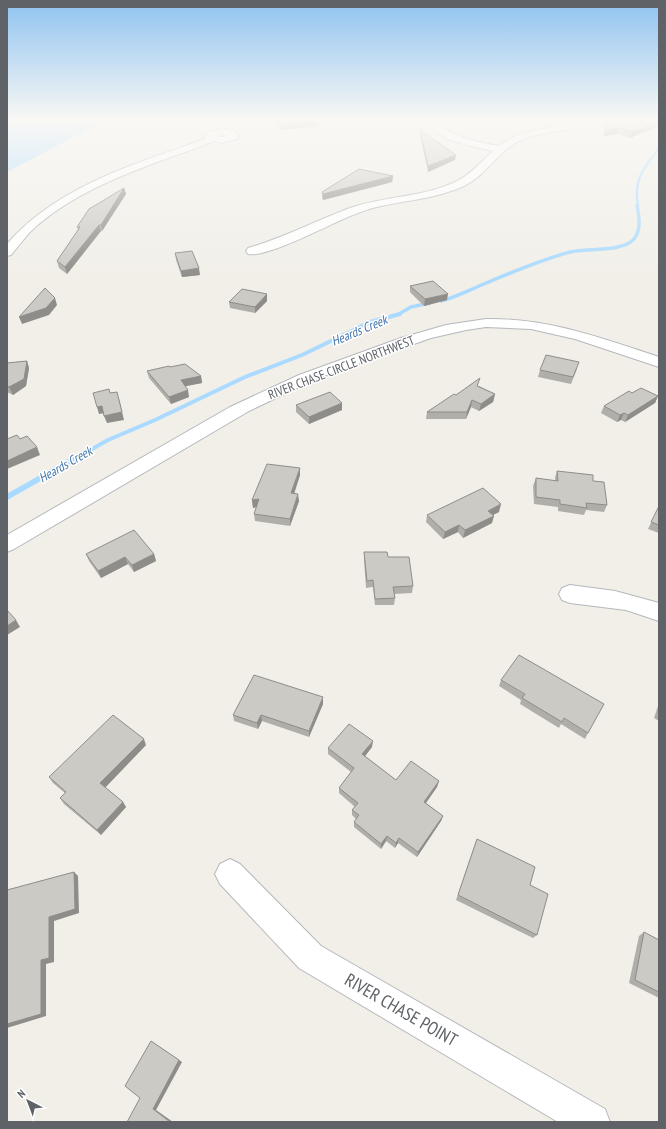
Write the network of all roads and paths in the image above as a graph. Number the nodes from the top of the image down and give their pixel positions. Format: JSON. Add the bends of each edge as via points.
{"nodes":[{"id":1,"x":125,"y":173,"type":"edge"},
{"id":2,"x":478,"y":173,"type":"edge"},
{"id":3,"x":252,"y":251,"type":"dead end"},
{"id":4,"x":7,"y":252,"type":"edge"},
{"id":5,"x":659,"y":362,"type":"edge"},
{"id":6,"x":7,"y":544,"type":"edge"},
{"id":7,"x":570,"y":594,"type":"dead end"},
{"id":8,"x":659,"y":612,"type":"edge"},
{"id":9,"x":230,"y":874,"type":"dead end"},
{"id":10,"x":592,"y":1122,"type":"edge"}],
"edges":[{"from":1,"to":4,"type":"street","via":[[57,207],[22,233]]},
{"from":2,"to":3,"type":"street","via":[[459,184],[434,192],[368,206]]},
{"from":5,"to":6,"type":"street","name":"RIVER CHASE CIRCLE NORTHWEST","via":[[570,333],[531,325],[490,323],[434,331],[273,392]]},
{"from":7,"to":8,"type":"street","via":[[618,598]]},
{"from":9,"to":10,"type":"street","name":"RIVER CHASE POINT","via":[[310,957]]}]}
